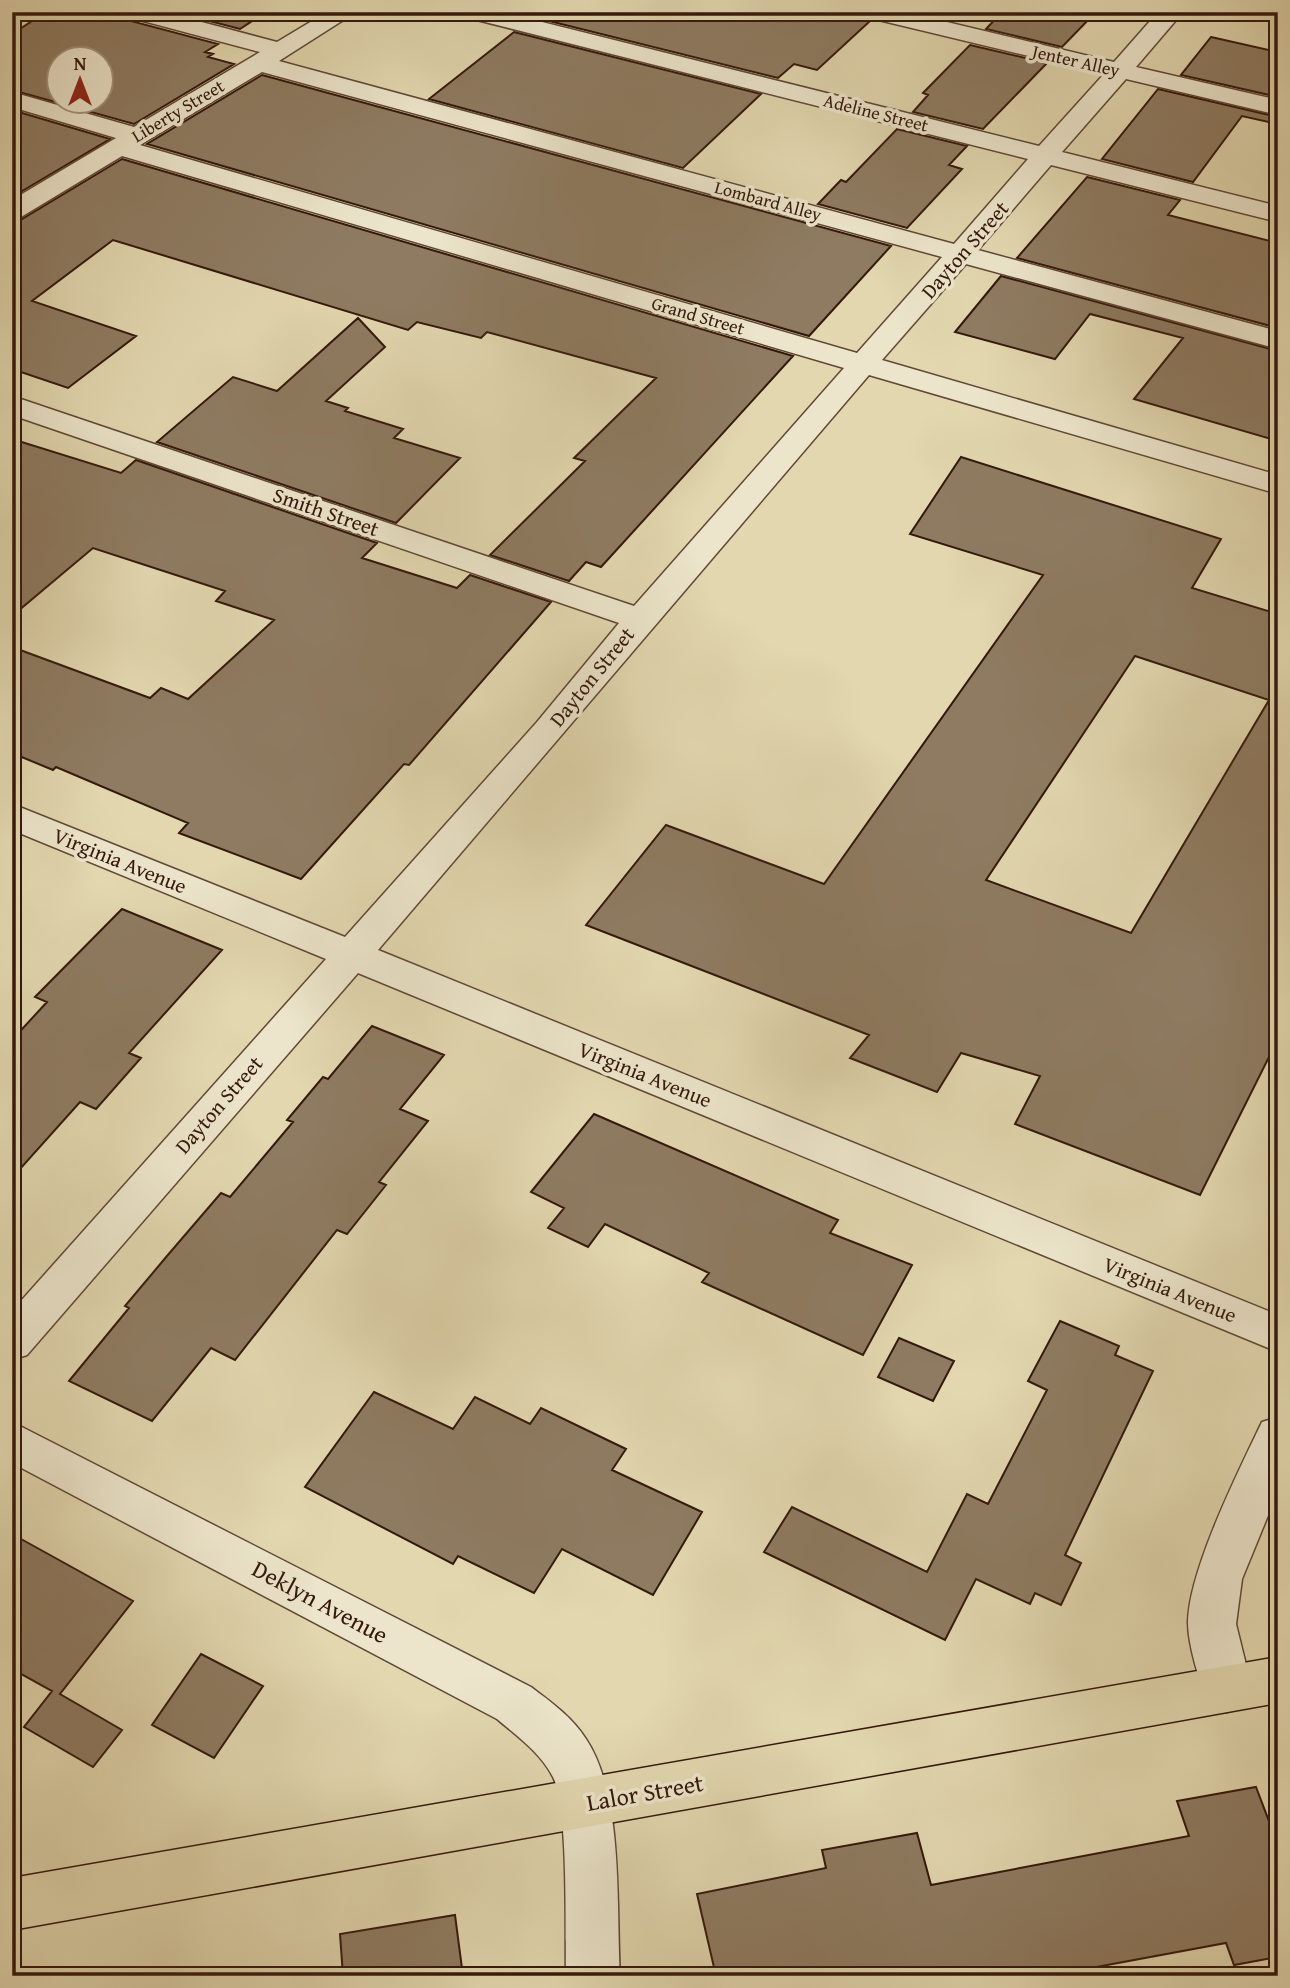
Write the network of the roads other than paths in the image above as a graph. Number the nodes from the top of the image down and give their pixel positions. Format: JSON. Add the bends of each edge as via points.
{"nodes":[{"id":1,"x":136,"y":12,"type":"edge"},
{"id":2,"x":344,"y":12,"type":"edge"},
{"id":3,"x":473,"y":12,"type":"edge"},
{"id":4,"x":874,"y":12,"type":"edge"},
{"id":5,"x":1171,"y":12,"type":"edge"},
{"id":6,"x":269,"y":56,"type":"junction"},
{"id":7,"x":1122,"y":72,"type":"junction"},
{"id":8,"x":12,"y":99,"type":"edge"},
{"id":9,"x":1278,"y":108,"type":"edge"},
{"id":10,"x":127,"y":141,"type":"junction"},
{"id":11,"x":1047,"y":156,"type":"junction"},
{"id":12,"x":12,"y":211,"type":"edge"},
{"id":13,"x":1278,"y":214,"type":"edge"},
{"id":14,"x":961,"y":255,"type":"junction"},
{"id":15,"x":1278,"y":340,"type":"edge"},
{"id":16,"x":864,"y":364,"type":"junction"},
{"id":17,"x":12,"y":405,"type":"edge"},
{"id":18,"x":1278,"y":485,"type":"edge"},
{"id":19,"x":640,"y":619,"type":"junction"},
{"id":20,"x":12,"y":817,"type":"edge"},
{"id":21,"x":350,"y":954,"type":"junction"},
{"id":22,"x":1278,"y":1334,"type":"edge"},
{"id":23,"x":12,"y":1342,"type":"edge"},
{"id":24,"x":1278,"y":1436,"type":"edge"},
{"id":25,"x":12,"y":1441,"type":"edge"},
{"id":26,"x":1278,"y":1680,"type":"edge"},
{"id":27,"x":1227,"y":1689,"type":"junction"},
{"id":28,"x":586,"y":1803,"type":"junction"},
{"id":29,"x":12,"y":1905,"type":"edge"},
{"id":30,"x":593,"y":1976,"type":"edge"}],
"edges":[{"from":1,"to":6,"type":"street","name":"Lombard Alley"},
{"from":2,"to":6,"type":"street","name":"Liberty Street"},
{"from":3,"to":11,"type":"street","name":"Adeline Street"},
{"from":4,"to":7,"type":"street","name":"Jenter Alley"},
{"from":5,"to":7,"type":"street","name":"Dayton Street"},
{"from":6,"to":10,"type":"street","name":"Liberty Street"},
{"from":6,"to":14,"type":"street","name":"Lombard Alley"},
{"from":7,"to":9,"type":"street","name":"Jenter Alley"},
{"from":7,"to":11,"type":"street","name":"Dayton Street"},
{"from":8,"to":10,"type":"street","name":"Grand Street"},
{"from":10,"to":12,"type":"street","name":"Liberty Street"},
{"from":10,"to":16,"type":"street","name":"Grand Street"},
{"from":11,"to":13,"type":"street","name":"Adeline Street"},
{"from":11,"to":14,"type":"street","name":"Dayton Street"},
{"from":14,"to":15,"type":"street","name":"Lombard Alley"},
{"from":14,"to":16,"type":"street","name":"Dayton Street"},
{"from":16,"to":18,"type":"street","name":"Grand Street"},
{"from":16,"to":19,"type":"street","name":"Dayton Street"},
{"from":17,"to":19,"type":"street","name":"Smith Street"},
{"from":19,"to":21,"type":"street","name":"Dayton Street","via":[[549,730]]},
{"from":20,"to":21,"type":"street","name":"Virginia Avenue"},
{"from":21,"to":22,"type":"street","name":"Virginia Avenue"},
{"from":21,"to":23,"type":"street","name":"Dayton Street"},
{"from":24,"to":27,"type":"street","via":[[1218,1579],[1212,1624]]},
{"from":25,"to":28,"type":"street","name":"Deklyn Avenue","via":[[514,1703],[554,1734],[582,1780]]},
{"from":26,"to":27,"type":"main road","name":"Lalor Street"},
{"from":27,"to":28,"type":"main road","name":"Lalor Street"},
{"from":28,"to":29,"type":"main road","name":"Lalor Street"},
{"from":28,"to":30,"type":"street","name":"Deklyn Avenue"}]}
